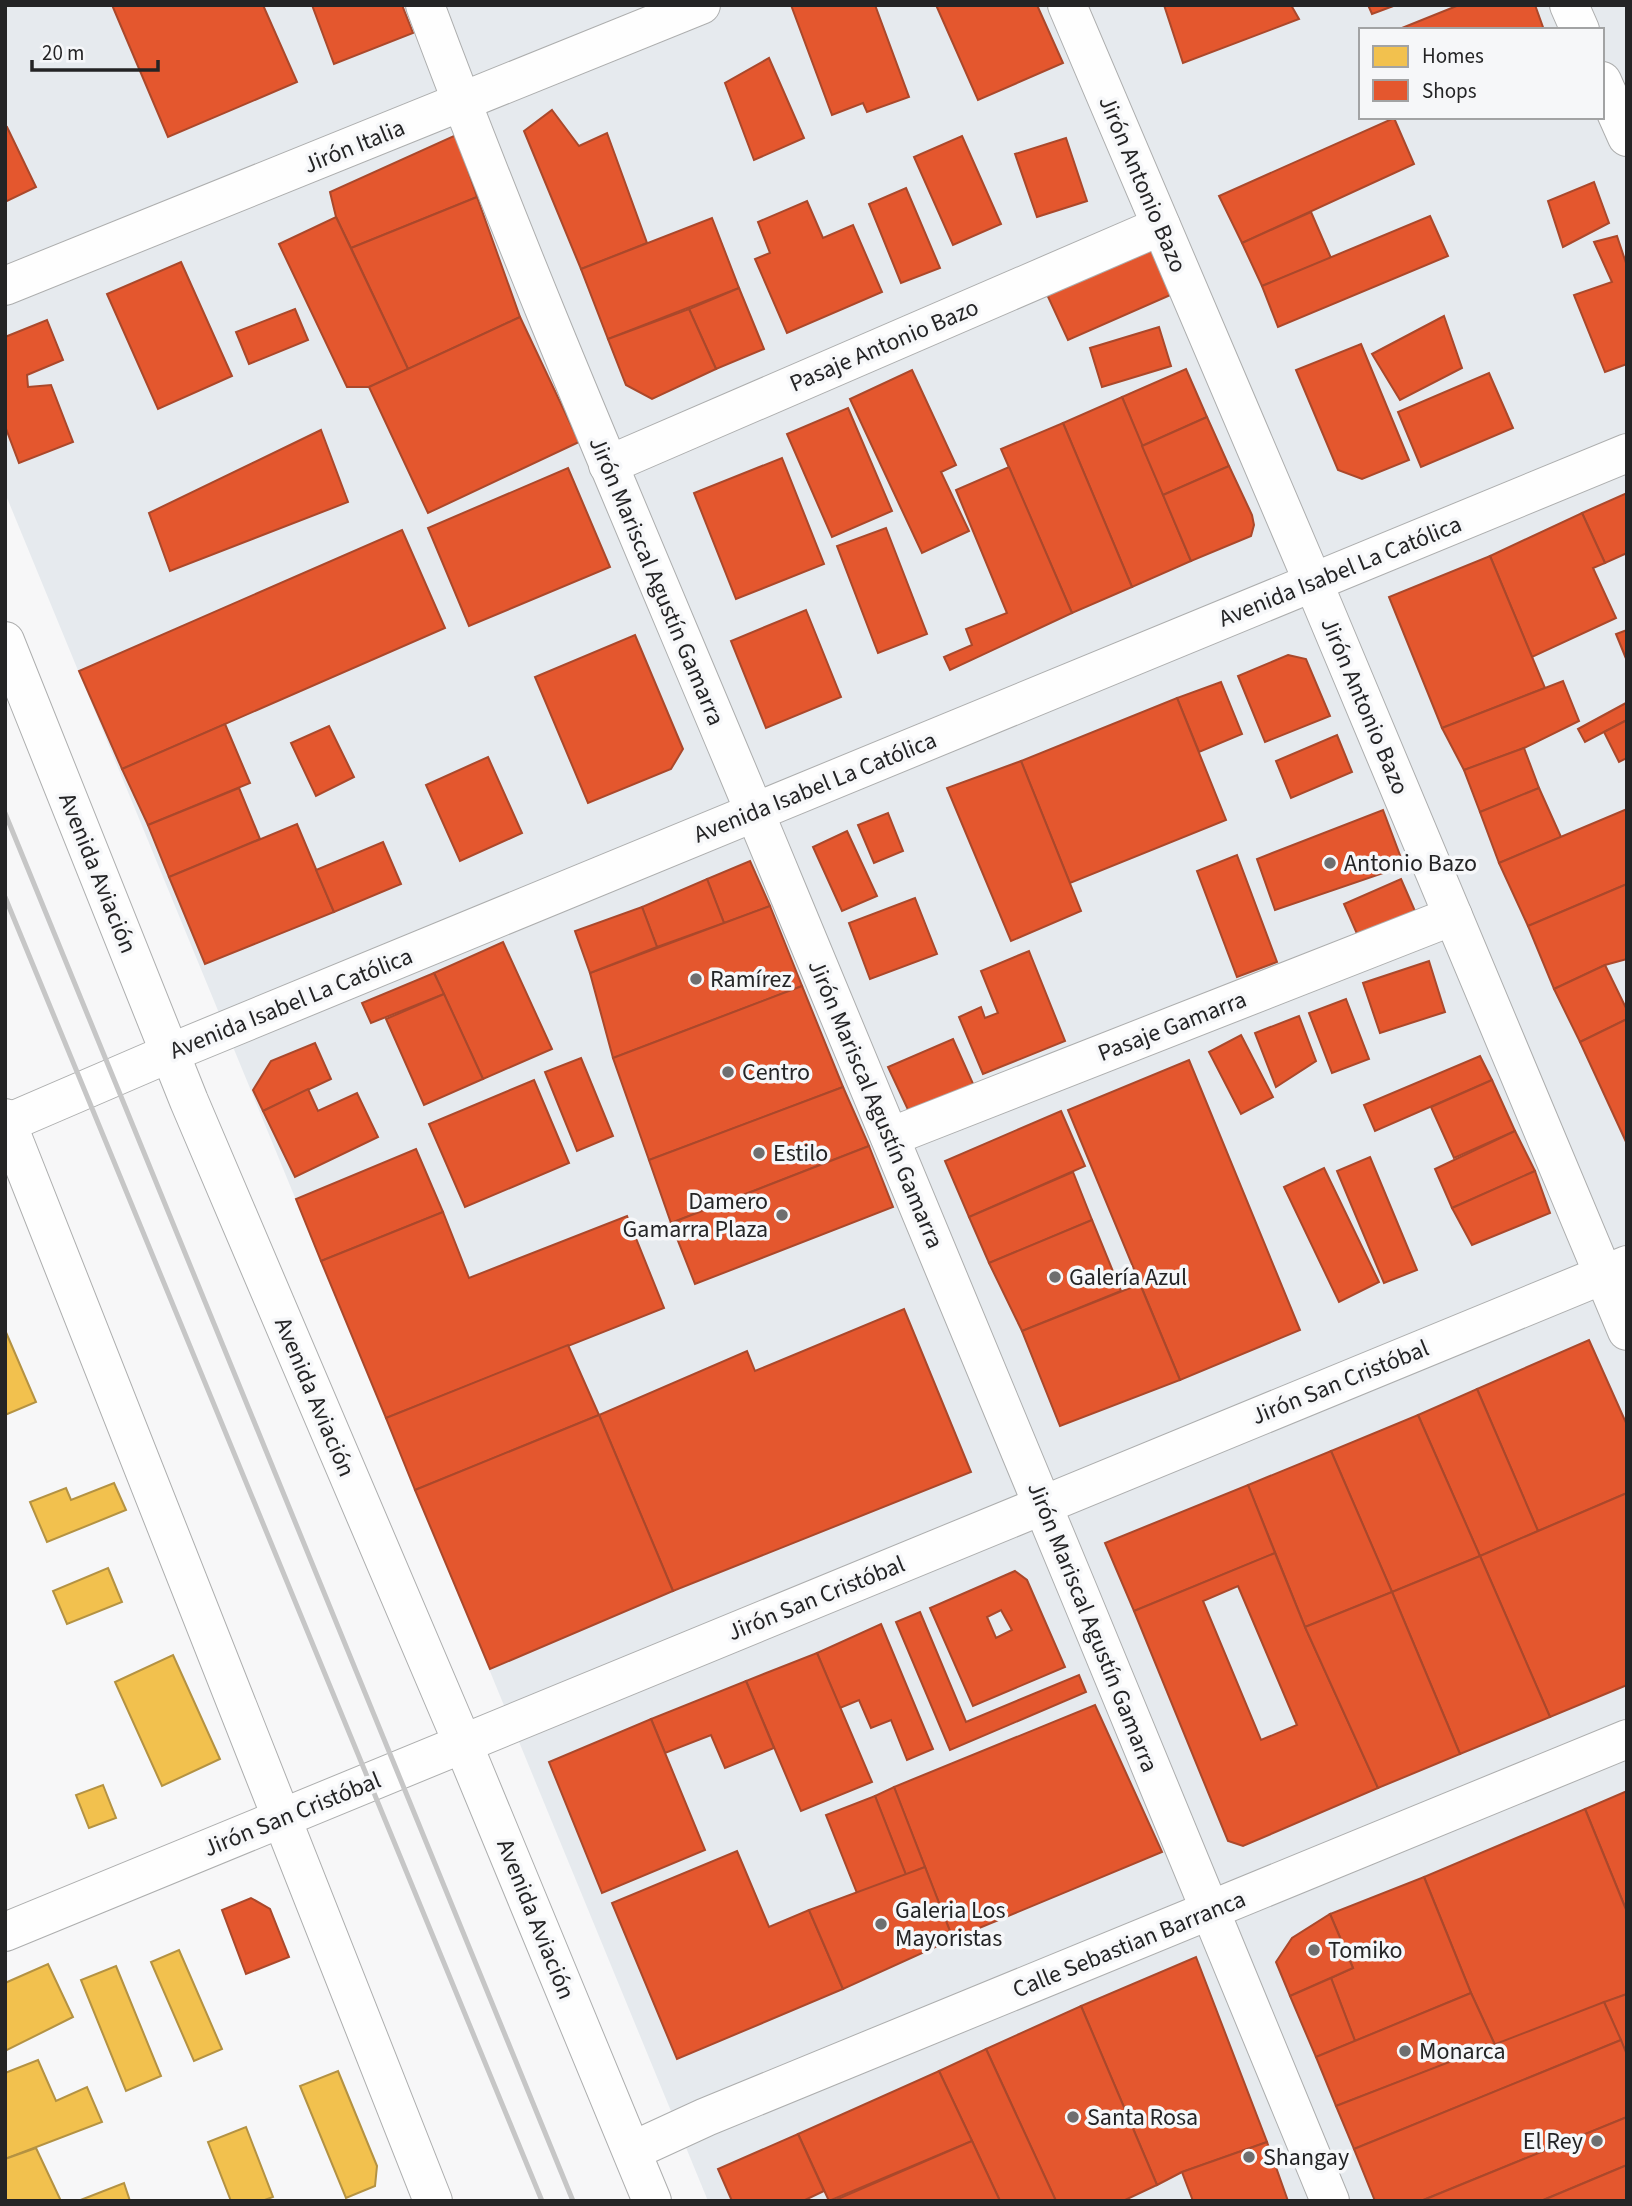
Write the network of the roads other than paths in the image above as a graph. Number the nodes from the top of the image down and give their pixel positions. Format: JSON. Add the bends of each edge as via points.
{"nodes":[{"id":1,"x":425,"y":5,"type":"edge"},
{"id":2,"x":701,"y":5,"type":"edge"},
{"id":3,"x":1068,"y":5,"type":"edge"},
{"id":4,"x":1569,"y":5,"type":"edge"},
{"id":5,"x":1579,"y":28,"type":"edge"},
{"id":6,"x":1604,"y":85,"type":"edge"},
{"id":7,"x":462,"y":103,"type":"junction"},
{"id":8,"x":1627,"y":137,"type":"edge"},
{"id":9,"x":1161,"y":226,"type":"junction"},
{"id":10,"x":5,"y":286,"type":"edge"},
{"id":11,"x":1627,"y":453,"type":"edge"},
{"id":12,"x":608,"y":465,"type":"junction"},
{"id":13,"x":1313,"y":582,"type":"junction"},
{"id":14,"x":5,"y":641,"type":"edge"},
{"id":15,"x":755,"y":812,"type":"junction"},
{"id":16,"x":1453,"y":916,"type":"junction"},
{"id":17,"x":170,"y":1053,"type":"junction"},
{"id":18,"x":6,"y":1121,"type":"edge"},
{"id":19,"x":890,"y":1137,"type":"junction"},
{"id":20,"x":1615,"y":1269,"type":"edge"},
{"id":21,"x":1627,"y":1331,"type":"edge"},
{"id":22,"x":1043,"y":1505,"type":"junction"},
{"id":23,"x":1627,"y":1740,"type":"edge"},
{"id":24,"x":463,"y":1744,"type":"junction"},
{"id":25,"x":282,"y":1818,"type":"junction"},
{"id":26,"x":1210,"y":1910,"type":"junction"},
{"id":27,"x":5,"y":1932,"type":"edge"},
{"id":28,"x":632,"y":2151,"type":"junction"},
{"id":29,"x":433,"y":2201,"type":"edge"},
{"id":30,"x":652,"y":2201,"type":"edge"},
{"id":31,"x":1330,"y":2201,"type":"edge"}],
"edges":[{"from":1,"to":7,"type":"street","name":"Jirón Mariscal Agustín Gamarra"},
{"from":2,"to":7,"type":"street","name":"Jirón Italia"},
{"from":3,"to":9,"type":"street","name":"Jirón Antonio Bazo"},
{"from":4,"to":5,"type":"street"},
{"from":6,"to":8,"type":"street"},
{"from":7,"to":10,"type":"street","name":"Jirón Italia"},
{"from":7,"to":12,"type":"street","name":"Jirón Mariscal Agustín Gamarra"},
{"from":9,"to":12,"type":"street","name":"Pasaje Antonio Bazo"},
{"from":9,"to":13,"type":"street","name":"Jirón Antonio Bazo"},
{"from":11,"to":13,"type":"street","name":"Avenida Isabel La Católica"},
{"from":12,"to":15,"type":"street","name":"Jirón Mariscal Agustín Gamarra"},
{"from":13,"to":15,"type":"street","name":"Avenida Isabel La Católica"},
{"from":13,"to":16,"type":"street","name":"Jirón Antonio Bazo"},
{"from":14,"to":17,"type":"street","name":"Avenida Aviación"},
{"from":15,"to":17,"type":"street","name":"Avenida Isabel La Católica"},
{"from":15,"to":19,"type":"street","name":"Jirón Mariscal Agustín Gamarra"},
{"from":16,"to":19,"type":"street","name":"Pasaje Gamarra"},
{"from":16,"to":20,"type":"street","name":"Jirón Antonio Bazo"},
{"from":17,"to":18,"type":"street","name":"Avenida Isabel La Católica"},
{"from":17,"to":24,"type":"street","name":"Avenida Aviación"},
{"from":18,"to":25,"type":"street"},
{"from":19,"to":22,"type":"street","name":"Jirón Mariscal Agustín Gamarra"},
{"from":20,"to":21,"type":"street","name":"Jirón Antonio Bazo"},
{"from":20,"to":22,"type":"street","name":"Jirón San Cristóbal"},
{"from":22,"to":24,"type":"street","name":"Jirón San Cristóbal"},
{"from":22,"to":26,"type":"street","name":"Jirón Mariscal Agustín Gamarra"},
{"from":23,"to":26,"type":"street","name":"Calle Sebastian Barranca"},
{"from":24,"to":25,"type":"street","name":"Jirón San Cristóbal"},
{"from":24,"to":28,"type":"street","name":"Avenida Aviación"},
{"from":25,"to":27,"type":"street","name":"Jirón San Cristóbal"},
{"from":25,"to":29,"type":"street"},
{"from":26,"to":28,"type":"street","name":"Calle Sebastian Barranca"},
{"from":26,"to":31,"type":"street","name":"Jirón Mariscal Agustín Gamarra"},
{"from":28,"to":30,"type":"street","name":"Avenida Aviación"}]}
